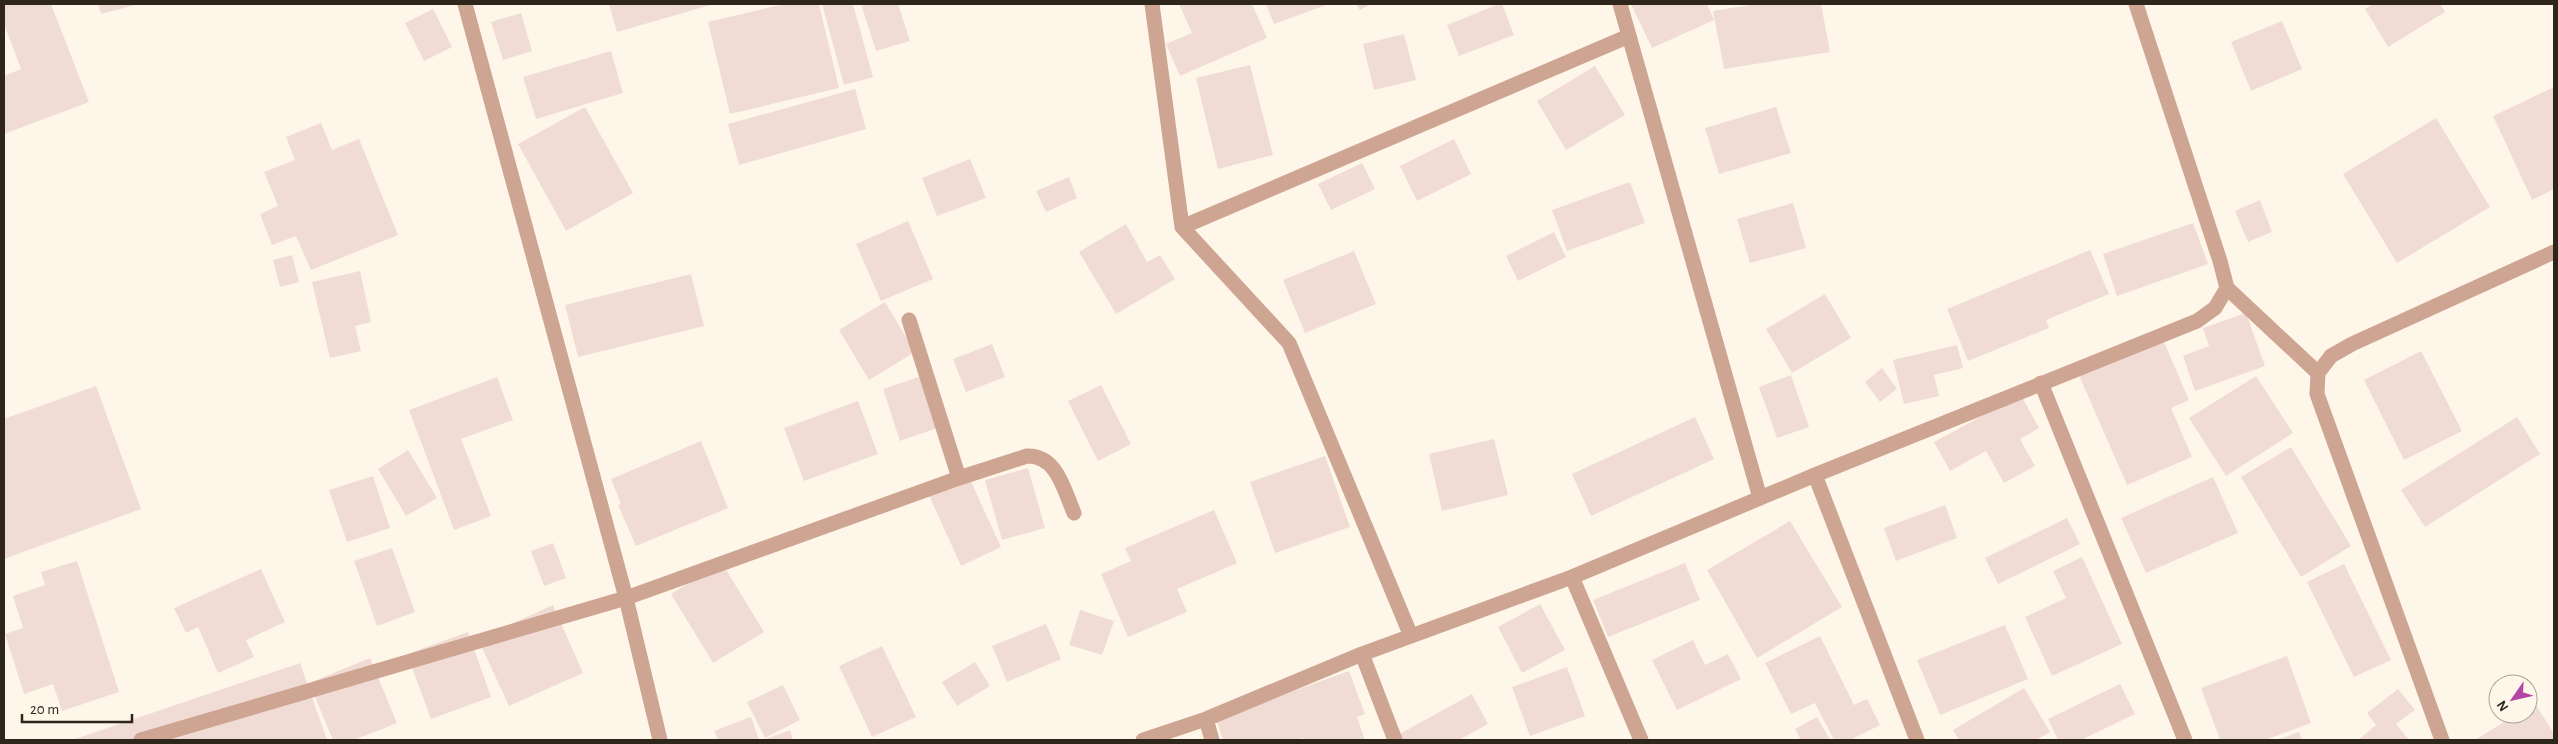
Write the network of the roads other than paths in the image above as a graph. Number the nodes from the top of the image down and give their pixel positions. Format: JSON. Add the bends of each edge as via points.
{"nodes":[{"id":1,"x":465,"y":4,"type":"edge"},
{"id":2,"x":1152,"y":4,"type":"edge"},
{"id":3,"x":1620,"y":4,"type":"edge"},
{"id":4,"x":2136,"y":4,"type":"edge"},
{"id":5,"x":1629,"y":36,"type":"junction"},
{"id":6,"x":1182,"y":226,"type":"junction"},
{"id":7,"x":2554,"y":252,"type":"edge"},
{"id":8,"x":2227,"y":288,"type":"junction"},
{"id":9,"x":909,"y":320,"type":"dead end"},
{"id":10,"x":2318,"y":373,"type":"junction"},
{"id":11,"x":2041,"y":383,"type":"junction"},
{"id":12,"x":1815,"y":475,"type":"junction"},
{"id":13,"x":959,"y":478,"type":"junction"},
{"id":14,"x":1760,"y":498,"type":"junction"},
{"id":15,"x":1074,"y":513,"type":"dead end"},
{"id":16,"x":1572,"y":577,"type":"junction"},
{"id":17,"x":626,"y":598,"type":"junction"},
{"id":18,"x":1411,"y":636,"type":"junction"},
{"id":19,"x":1362,"y":654,"type":"junction"},
{"id":20,"x":1206,"y":719,"type":"junction"},
{"id":21,"x":141,"y":740,"type":"edge"},
{"id":22,"x":660,"y":740,"type":"edge"},
{"id":23,"x":1143,"y":740,"type":"edge"},
{"id":24,"x":1212,"y":740,"type":"edge"},
{"id":25,"x":1395,"y":740,"type":"edge"},
{"id":26,"x":1641,"y":740,"type":"edge"},
{"id":27,"x":1917,"y":740,"type":"edge"},
{"id":28,"x":2185,"y":740,"type":"edge"},
{"id":29,"x":2442,"y":740,"type":"edge"}],
"edges":[{"from":1,"to":17,"type":"street"},
{"from":2,"to":6,"type":"street"},
{"from":3,"to":5,"type":"street"},
{"from":4,"to":8,"type":"street"},
{"from":5,"to":6,"type":"street"},
{"from":5,"to":14,"type":"street"},
{"from":6,"to":18,"type":"street","via":[[1290,343]]},
{"from":7,"to":10,"type":"street","via":[[2352,344],[2331,356]]},
{"from":8,"to":10,"type":"street"},
{"from":8,"to":11,"type":"street","via":[[2215,308],[2197,321]]},
{"from":9,"to":13,"type":"street"},
{"from":10,"to":29,"type":"street","via":[[2317,394]]},
{"from":11,"to":12,"type":"street"},
{"from":11,"to":28,"type":"street"},
{"from":12,"to":14,"type":"street"},
{"from":12,"to":27,"type":"street"},
{"from":13,"to":15,"type":"street","via":[[1027,456],[1038,456],[1049,463]]},
{"from":13,"to":17,"type":"street"},
{"from":14,"to":16,"type":"street"},
{"from":16,"to":18,"type":"street"},
{"from":16,"to":26,"type":"street"},
{"from":17,"to":21,"type":"street"},
{"from":17,"to":22,"type":"street"},
{"from":18,"to":19,"type":"street"},
{"from":19,"to":20,"type":"street"},
{"from":19,"to":25,"type":"street"},
{"from":20,"to":23,"type":"street"},
{"from":20,"to":24,"type":"street"}]}
